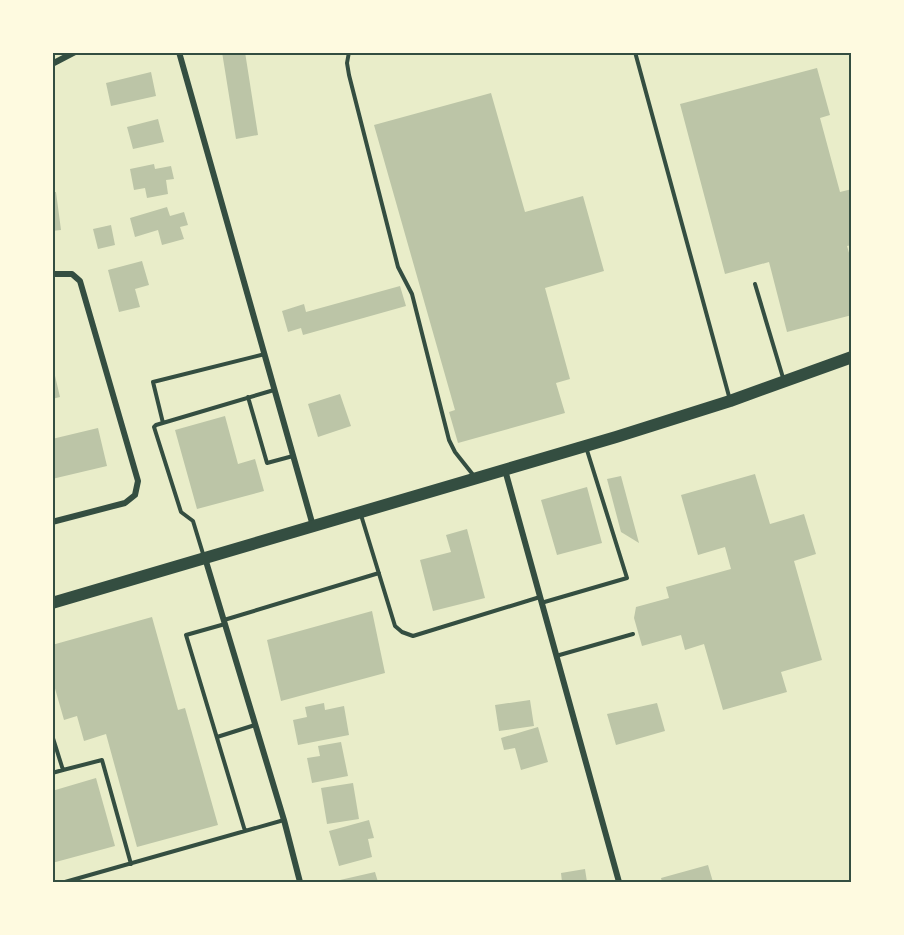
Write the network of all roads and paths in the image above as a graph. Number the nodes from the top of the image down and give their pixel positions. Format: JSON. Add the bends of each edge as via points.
{"nodes":[{"id":1,"x":75,"y":52,"type":"edge"},
{"id":2,"x":179,"y":52,"type":"edge"},
{"id":3,"x":349,"y":52,"type":"edge"},
{"id":4,"x":635,"y":52,"type":"edge"},
{"id":5,"x":52,"y":64,"type":"edge"},
{"id":6,"x":52,"y":274,"type":"edge"},
{"id":7,"x":755,"y":284,"type":"dead end"},
{"id":8,"x":265,"y":354,"type":"junction"},
{"id":9,"x":852,"y":357,"type":"edge"},
{"id":10,"x":784,"y":382,"type":"junction"},
{"id":11,"x":275,"y":389,"type":"junction"},
{"id":12,"x":248,"y":397,"type":"junction"},
{"id":13,"x":730,"y":401,"type":"junction"},
{"id":14,"x":163,"y":423,"type":"junction"},
{"id":15,"x":586,"y":446,"type":"junction"},
{"id":16,"x":293,"y":455,"type":"junction"},
{"id":17,"x":505,"y":470,"type":"junction"},
{"id":18,"x":477,"y":478,"type":"junction"},
{"id":19,"x":360,"y":512,"type":"junction"},
{"id":20,"x":52,"y":522,"type":"edge"},
{"id":21,"x":314,"y":526,"type":"junction"},
{"id":22,"x":205,"y":558,"type":"junction"},
{"id":23,"x":380,"y":573,"type":"junction"},
{"id":24,"x":541,"y":600,"type":"junction"},
{"id":25,"x":52,"y":603,"type":"edge"},
{"id":26,"x":224,"y":622,"type":"junction"},
{"id":27,"x":633,"y":634,"type":"dead end"},
{"id":28,"x":556,"y":657,"type":"junction"},
{"id":29,"x":255,"y":724,"type":"junction"},
{"id":30,"x":52,"y":735,"type":"edge"},
{"id":31,"x":217,"y":737,"type":"junction"},
{"id":32,"x":63,"y":770,"type":"junction"},
{"id":33,"x":52,"y":773,"type":"edge"},
{"id":34,"x":284,"y":820,"type":"junction"},
{"id":35,"x":245,"y":831,"type":"junction"},
{"id":36,"x":131,"y":864,"type":"junction"},
{"id":37,"x":65,"y":882,"type":"edge"},
{"id":38,"x":300,"y":882,"type":"edge"},
{"id":39,"x":619,"y":882,"type":"edge"}],
"edges":[{"from":1,"to":5,"type":"street"},
{"from":2,"to":8,"type":"street"},
{"from":3,"to":18,"type":"lane","via":[[349,75],[398,267],[412,294],[449,440]]},
{"from":4,"to":13,"type":"lane"},
{"from":6,"to":20,"type":"street","via":[[72,274],[80,281],[138,482],[135,495],[125,502]]},
{"from":7,"to":10,"type":"lane"},
{"from":8,"to":11,"type":"street"},
{"from":8,"to":14,"type":"lane","via":[[153,382]]},
{"from":9,"to":10,"type":"main road"},
{"from":10,"to":13,"type":"main road"},
{"from":11,"to":12,"type":"lane"},
{"from":11,"to":16,"type":"street"},
{"from":12,"to":14,"type":"lane"},
{"from":12,"to":16,"type":"lane","via":[[267,463]]},
{"from":13,"to":15,"type":"main road"},
{"from":14,"to":22,"type":"lane","via":[[154,429],[181,512],[193,521]]},
{"from":15,"to":17,"type":"main road"},
{"from":15,"to":24,"type":"lane","via":[[627,578]]},
{"from":16,"to":21,"type":"street"},
{"from":17,"to":18,"type":"main road"},
{"from":17,"to":24,"type":"street"},
{"from":18,"to":19,"type":"main road"},
{"from":19,"to":21,"type":"main road"},
{"from":19,"to":23,"type":"lane"},
{"from":21,"to":22,"type":"main road"},
{"from":22,"to":25,"type":"main road"},
{"from":22,"to":26,"type":"street"},
{"from":23,"to":24,"type":"lane","via":[[395,626],[413,636]]},
{"from":23,"to":26,"type":"lane"},
{"from":24,"to":28,"type":"street"},
{"from":26,"to":29,"type":"street"},
{"from":26,"to":31,"type":"lane","via":[[186,635]]},
{"from":27,"to":28,"type":"lane"},
{"from":28,"to":39,"type":"street"},
{"from":29,"to":31,"type":"lane"},
{"from":29,"to":34,"type":"street"},
{"from":30,"to":32,"type":"lane"},
{"from":31,"to":35,"type":"lane"},
{"from":32,"to":33,"type":"lane"},
{"from":32,"to":36,"type":"lane","via":[[102,760]]},
{"from":34,"to":35,"type":"lane"},
{"from":34,"to":38,"type":"street"},
{"from":35,"to":36,"type":"lane"},
{"from":36,"to":37,"type":"lane"}]}
